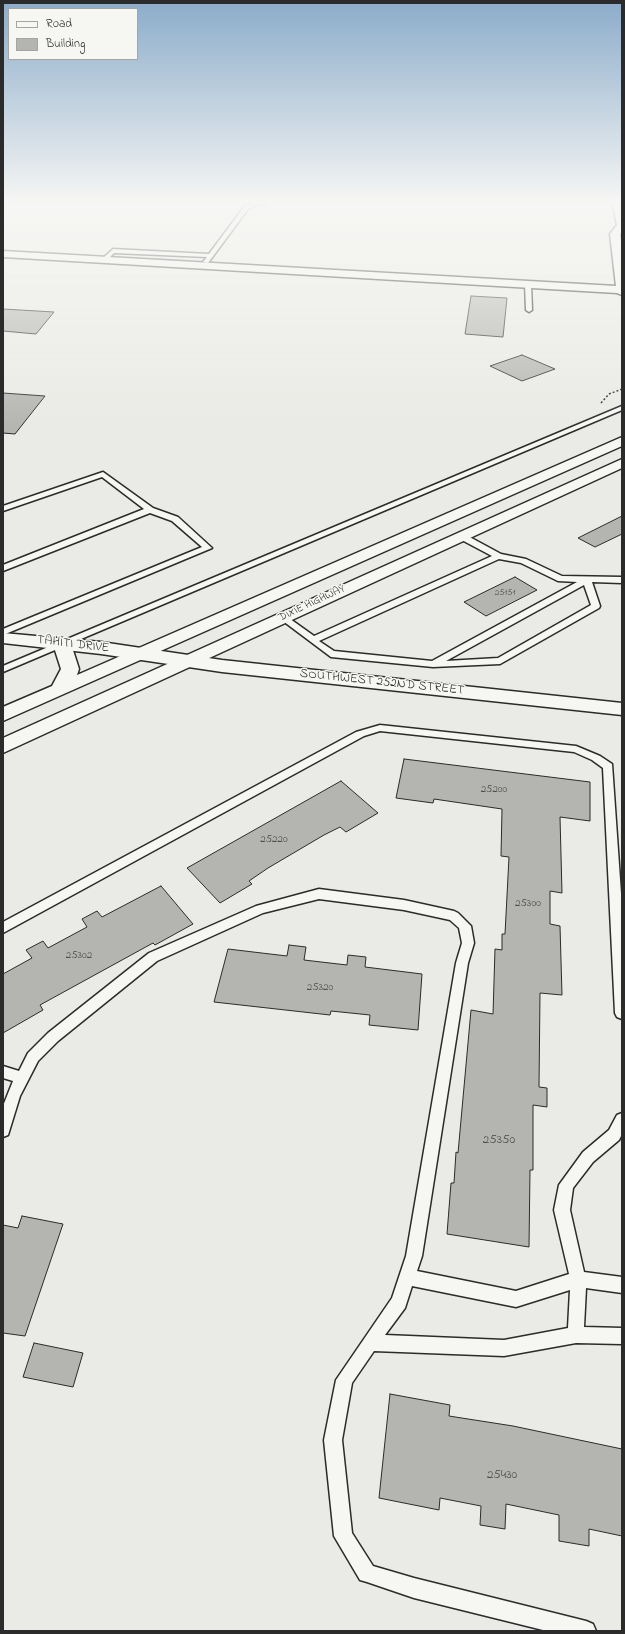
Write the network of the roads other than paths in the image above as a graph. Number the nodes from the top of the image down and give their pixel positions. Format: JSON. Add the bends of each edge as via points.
{"nodes":[{"id":1,"x":406,"y":277,"type":"edge"},
{"id":2,"x":620,"y":277,"type":"edge"},
{"id":3,"x":528,"y":284,"type":"junction"},
{"id":4,"x":622,"y":291,"type":"edge"},
{"id":5,"x":529,"y":310,"type":"dead end"},
{"id":6,"x":622,"y":408,"type":"edge"},
{"id":7,"x":622,"y":441,"type":"edge"},
{"id":8,"x":575,"y":462,"type":"junction"},
{"id":9,"x":622,"y":463,"type":"edge"},
{"id":10,"x":3,"y":509,"type":"edge"},
{"id":11,"x":150,"y":510,"type":"junction"},
{"id":12,"x":461,"y":536,"type":"junction"},
{"id":13,"x":498,"y":556,"type":"junction"},
{"id":14,"x":3,"y":568,"type":"edge"},
{"id":15,"x":587,"y":580,"type":"junction"},
{"id":16,"x":622,"y":580,"type":"edge"},
{"id":17,"x":283,"y":618,"type":"junction"},
{"id":18,"x":3,"y":632,"type":"edge"},
{"id":19,"x":3,"y":638,"type":"edge"},
{"id":20,"x":313,"y":640,"type":"junction"},
{"id":21,"x":62,"y":644,"type":"junction"},
{"id":22,"x":142,"y":654,"type":"junction"},
{"id":23,"x":187,"y":661,"type":"junction"},
{"id":24,"x":433,"y":664,"type":"junction"},
{"id":25,"x":3,"y":669,"type":"edge"},
{"id":26,"x":60,"y":690,"type":"junction"},
{"id":27,"x":622,"y":709,"type":"edge"},
{"id":28,"x":3,"y":715,"type":"edge"},
{"id":29,"x":3,"y":746,"type":"edge"},
{"id":30,"x":3,"y":928,"type":"edge"},
{"id":31,"x":622,"y":1013,"type":"edge"},
{"id":32,"x":3,"y":1072,"type":"edge"},
{"id":33,"x":22,"y":1078,"type":"junction"},
{"id":34,"x":622,"y":1120,"type":"edge"},
{"id":35,"x":3,"y":1130,"type":"edge"},
{"id":36,"x":407,"y":1277,"type":"junction"},
{"id":37,"x":578,"y":1279,"type":"junction"},
{"id":38,"x":622,"y":1285,"type":"edge"},
{"id":39,"x":576,"y":1335,"type":"junction"},
{"id":40,"x":622,"y":1336,"type":"edge"},
{"id":41,"x":372,"y":1343,"type":"junction"},
{"id":42,"x":586,"y":1631,"type":"edge"}],
"edges":[{"from":1,"to":3,"type":"main road"},
{"from":2,"to":4,"type":"main road"},
{"from":3,"to":4,"type":"main road"},
{"from":3,"to":5,"type":"lane"},
{"from":6,"to":21,"type":"lane"},
{"from":7,"to":8,"type":"main road","name":"DIXIE HIGHWAY"},
{"from":8,"to":12,"type":"main road","via":[[554,483],[463,524]]},
{"from":8,"to":22,"type":"main road","name":"DIXIE HIGHWAY"},
{"from":9,"to":12,"type":"main road","name":"DIXIE HIGHWAY"},
{"from":10,"to":11,"type":"lane","via":[[102,474]]},
{"from":11,"to":14,"type":"lane"},
{"from":11,"to":18,"type":"lane","via":[[175,519],[208,548]]},
{"from":12,"to":13,"type":"lane"},
{"from":12,"to":17,"type":"main road","name":"DIXIE HIGHWAY"},
{"from":13,"to":15,"type":"lane","via":[[523,561],[561,579]]},
{"from":13,"to":20,"type":"lane"},
{"from":15,"to":16,"type":"lane"},
{"from":15,"to":24,"type":"lane"},
{"from":15,"to":24,"type":"lane","via":[[596,606],[500,661]]},
{"from":17,"to":20,"type":"lane"},
{"from":17,"to":23,"type":"main road","name":"DIXIE HIGHWAY"},
{"from":19,"to":21,"type":"main road","name":"TAHITI DRIVE"},
{"from":20,"to":24,"type":"lane","via":[[331,654]]},
{"from":21,"to":22,"type":"main road","name":"TAHITI DRIVE"},
{"from":21,"to":25,"type":"lane"},
{"from":21,"to":26,"type":"main road","via":[[70,669]]},
{"from":22,"to":23,"type":"main road","name":"SOUTHWEST 252ND STREET"},
{"from":22,"to":26,"type":"main road","name":"DIXIE HIGHWAY"},
{"from":23,"to":27,"type":"main road","name":"SOUTHWEST 252ND STREET"},
{"from":23,"to":29,"type":"main road","name":"DIXIE HIGHWAY"},
{"from":26,"to":28,"type":"main road","name":"DIXIE HIGHWAY"},
{"from":30,"to":31,"type":"lane","via":[[360,734],[380,728],[576,749],[608,767]]},
{"from":32,"to":33,"type":"lane"},
{"from":33,"to":35,"type":"lane","via":[[13,1095]]},
{"from":33,"to":36,"type":"lane","via":[[33,1057],[53,1037],[153,957],[260,909],[319,894],[404,905],[454,916],[465,926],[468,943],[462,963],[414,1256]]},
{"from":34,"to":37,"type":"lane","via":[[614,1135],[588,1157],[566,1186],[562,1210]]},
{"from":36,"to":37,"type":"lane","via":[[516,1299]]},
{"from":36,"to":41,"type":"lane","via":[[399,1302]]},
{"from":37,"to":38,"type":"lane"},
{"from":37,"to":39,"type":"lane"},
{"from":39,"to":40,"type":"lane"},
{"from":39,"to":41,"type":"lane","via":[[504,1348]]},
{"from":41,"to":42,"type":"lane","via":[[344,1380],[333,1440],[343,1536],[367,1573],[414,1588]]}]}
